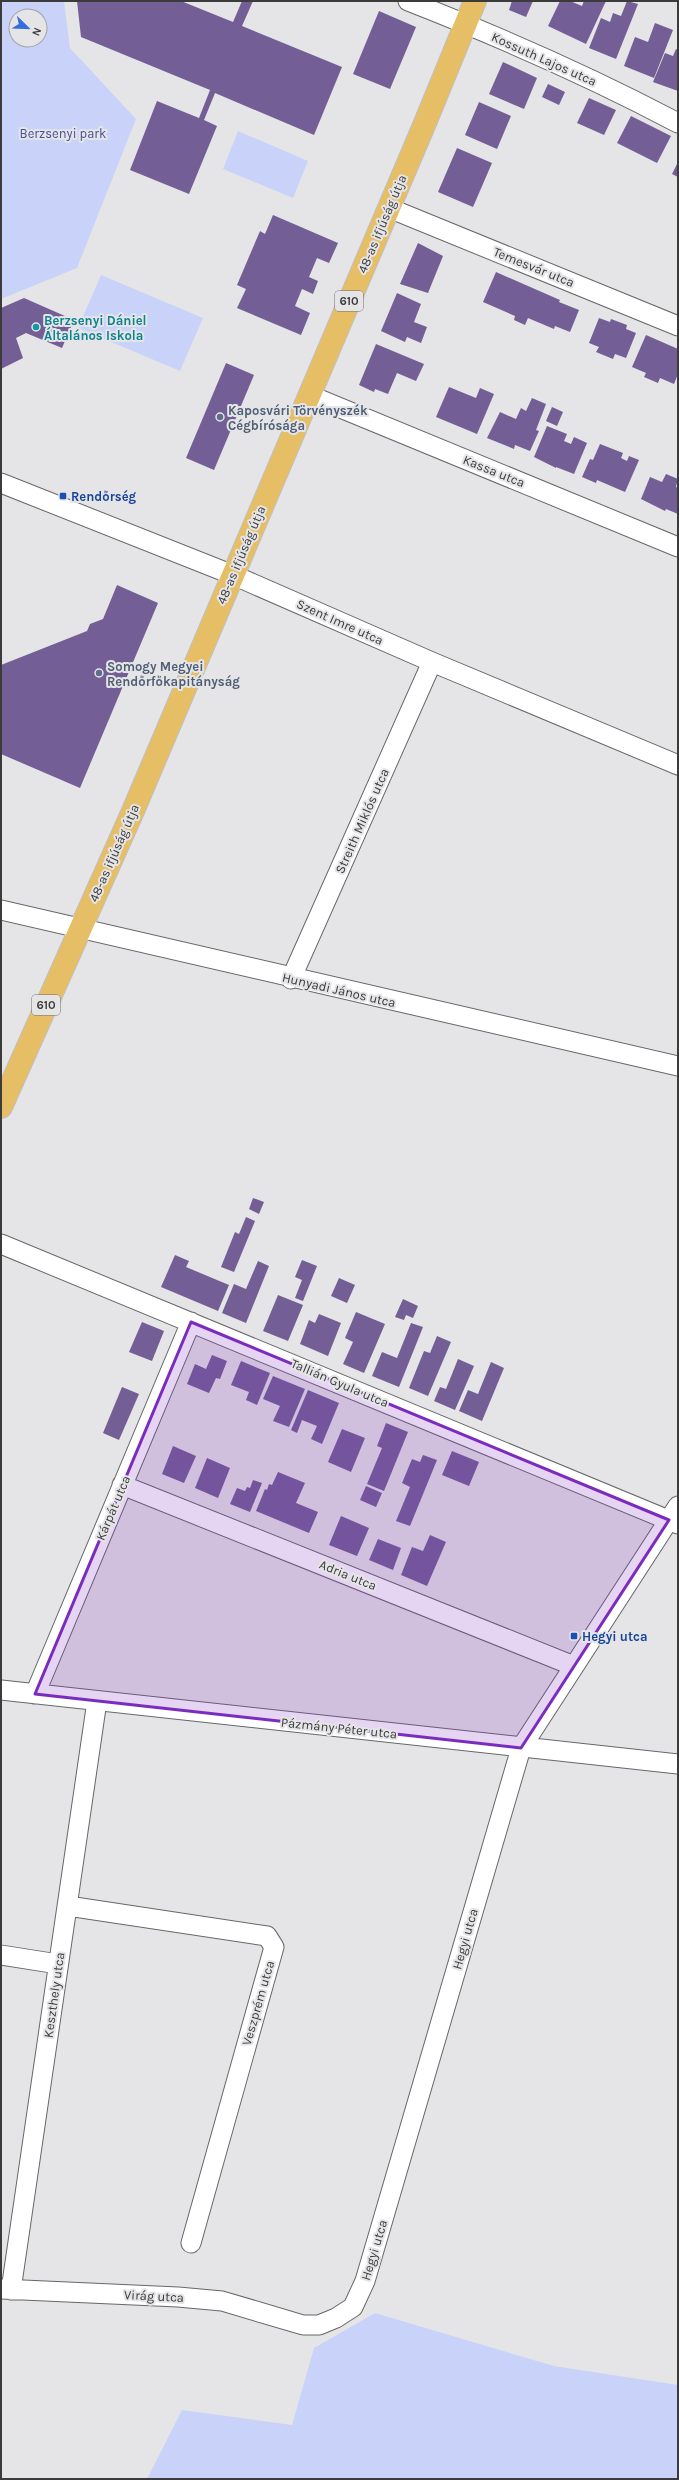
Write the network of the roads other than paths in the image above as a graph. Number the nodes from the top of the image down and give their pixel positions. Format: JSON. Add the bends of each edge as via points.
{"nodes":[{"id":1,"x":408,"y":1,"type":"edge"},
{"id":2,"x":475,"y":1,"type":"edge"},
{"id":3,"x":466,"y":24,"type":"junction"},
{"id":4,"x":678,"y":123,"type":"edge"},
{"id":5,"x":389,"y":208,"type":"junction"},
{"id":6,"x":678,"y":326,"type":"edge"},
{"id":7,"x":309,"y":395,"type":"junction"},
{"id":8,"x":1,"y":483,"type":"edge"},
{"id":9,"x":678,"y":547,"type":"edge"},
{"id":10,"x":233,"y":575,"type":"junction"},
{"id":11,"x":432,"y":662,"type":"junction"},
{"id":12,"x":678,"y":765,"type":"edge"},
{"id":13,"x":1,"y":910,"type":"edge"},
{"id":14,"x":80,"y":930,"type":"junction"},
{"id":15,"x":292,"y":979,"type":"junction"},
{"id":16,"x":678,"y":1066,"type":"edge"},
{"id":17,"x":1,"y":1107,"type":"edge"},
{"id":18,"x":1,"y":1244,"type":"edge"},
{"id":19,"x":191,"y":1322,"type":"junction"},
{"id":20,"x":122,"y":1485,"type":"junction"},
{"id":21,"x":675,"y":1517,"type":"edge"},
{"id":22,"x":574,"y":1666,"type":"junction"},
{"id":23,"x":1,"y":1690,"type":"edge"},
{"id":24,"x":35,"y":1694,"type":"junction"},
{"id":25,"x":97,"y":1701,"type":"junction"},
{"id":26,"x":521,"y":1748,"type":"junction"},
{"id":27,"x":678,"y":1764,"type":"edge"},
{"id":28,"x":68,"y":1906,"type":"junction"},
{"id":29,"x":1,"y":1954,"type":"edge"},
{"id":30,"x":58,"y":1964,"type":"junction"},
{"id":31,"x":191,"y":2243,"type":"dead end"},
{"id":32,"x":6,"y":2289,"type":"edge"},
{"id":33,"x":303,"y":2325,"type":"joint"}],
"edges":[{"from":1,"to":3,"type":"street","name":"Kossuth Lajos utca"},
{"from":2,"to":3,"type":"main road","name":"48-as ifjúság útja","number":"610"},
{"from":3,"to":4,"type":"street","name":"Kossuth Lajos utca","via":[[594,81]]},
{"from":3,"to":5,"type":"main road","name":"48-as ifjúság útja","number":"610"},
{"from":5,"to":6,"type":"street","name":"Temesvár utca"},
{"from":5,"to":7,"type":"main road","name":"48-as ifjúság útja","number":"610"},
{"from":7,"to":9,"type":"street","name":"Kassa utca"},
{"from":7,"to":10,"type":"main road","name":"48-as ifjúság útja","number":"610"},
{"from":8,"to":10,"type":"street","name":"Szent Imre utca"},
{"from":10,"to":11,"type":"street","name":"Szent Imre utca"},
{"from":10,"to":14,"type":"main road","name":"48-as ifjúság útja","number":"610"},
{"from":11,"to":12,"type":"street","name":"Szent Imre utca"},
{"from":11,"to":15,"type":"street","name":"Streith Miklós utca"},
{"from":13,"to":14,"type":"street","name":"Hunyadi János utca"},
{"from":14,"to":15,"type":"street","name":"Hunyadi János utca"},
{"from":14,"to":17,"type":"main road","name":"48-as ifjúság útja","number":"610"},
{"from":15,"to":16,"type":"street","name":"Hunyadi János utca"},
{"from":18,"to":19,"type":"street","name":"Tallián Gyula utca"},
{"from":19,"to":20,"type":"street","name":"Kárpát utca"},
{"from":19,"to":21,"type":"street","name":"Tallián Gyula utca"},
{"from":20,"to":22,"type":"street","name":"Adria utca"},
{"from":20,"to":24,"type":"street","name":"Kárpát utca"},
{"from":21,"to":22,"type":"street","name":"Hegyi utca"},
{"from":22,"to":26,"type":"street","name":"Hegyi utca"},
{"from":23,"to":24,"type":"street","name":"Pázmány Péter utca"},
{"from":24,"to":25,"type":"street","name":"Pázmány Péter utca"},
{"from":25,"to":26,"type":"street","name":"Pázmány Péter utca"},
{"from":25,"to":28,"type":"street","name":"Keszthely utca"},
{"from":26,"to":27,"type":"street","name":"Pázmány Péter utca"},
{"from":26,"to":33,"type":"street","name":"Hegyi utca","via":[[365,2281],[353,2307],[319,2325]]},
{"from":28,"to":30,"type":"street","name":"Keszthely utca"},
{"from":28,"to":31,"type":"street","name":"Veszprém utca","via":[[267,1936],[274,1947]]},
{"from":29,"to":30,"type":"street"},
{"from":30,"to":32,"type":"street","name":"Keszthely utca"},
{"from":32,"to":33,"type":"street","name":"Virág utca","via":[[222,2301]]}]}
